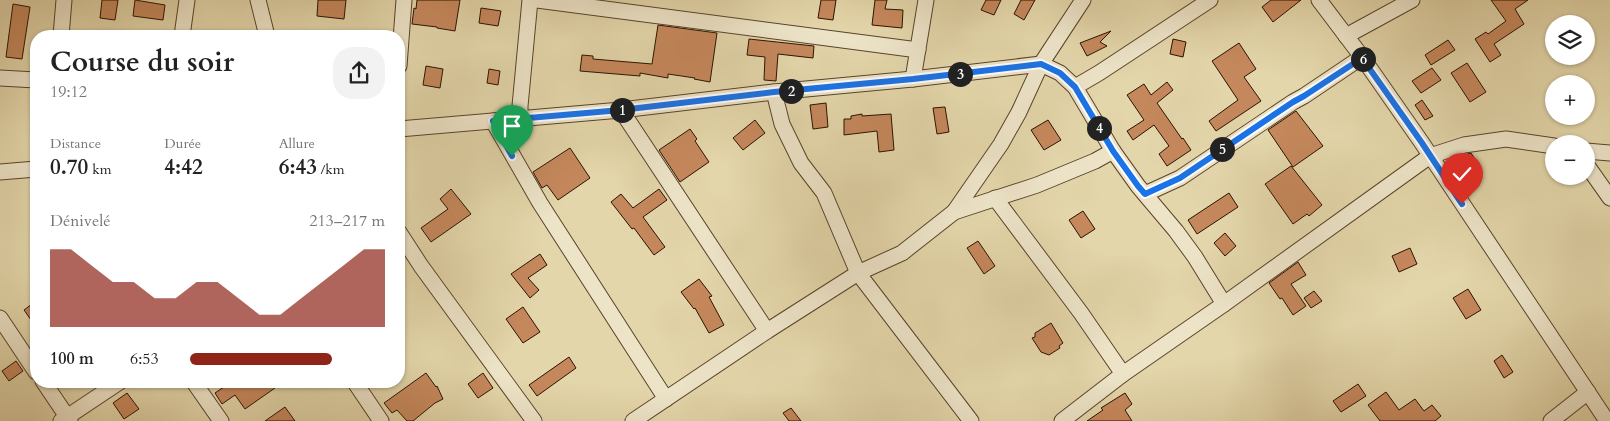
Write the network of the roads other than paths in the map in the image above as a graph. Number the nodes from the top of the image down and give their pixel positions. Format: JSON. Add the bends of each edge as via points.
{"nodes":[{"id":1,"x":64,"y":0,"type":"edge"},
{"id":2,"x":187,"y":0,"type":"edge"},
{"id":3,"x":258,"y":0,"type":"edge"},
{"id":4,"x":404,"y":0,"type":"edge"},
{"id":5,"x":530,"y":0,"type":"edge"},
{"id":6,"x":537,"y":0,"type":"edge"},
{"id":7,"x":926,"y":0,"type":"edge"},
{"id":8,"x":1083,"y":0,"type":"edge"},
{"id":9,"x":1210,"y":0,"type":"edge"},
{"id":10,"x":1319,"y":0,"type":"edge"},
{"id":11,"x":1412,"y":0,"type":"edge"},
{"id":12,"x":62,"y":30,"type":"edge"},
{"id":13,"x":183,"y":30,"type":"edge"},
{"id":14,"x":266,"y":30,"type":"edge"},
{"id":15,"x":402,"y":30,"type":"edge"},
{"id":16,"x":1346,"y":36,"type":"junction"},
{"id":17,"x":918,"y":50,"type":"junction"},
{"id":18,"x":1362,"y":58,"type":"junction"},
{"id":19,"x":1041,"y":64,"type":"junction"},
{"id":20,"x":0,"y":78,"type":"edge"},
{"id":21,"x":913,"y":79,"type":"junction"},
{"id":22,"x":30,"y":80,"type":"edge"},
{"id":23,"x":1075,"y":87,"type":"junction"},
{"id":24,"x":774,"y":92,"type":"junction"},
{"id":25,"x":621,"y":110,"type":"junction"},
{"id":26,"x":520,"y":118,"type":"junction"},
{"id":27,"x":493,"y":121,"type":"junction"},
{"id":28,"x":405,"y":128,"type":"edge"},
{"id":29,"x":1545,"y":144,"type":"edge"},
{"id":30,"x":1113,"y":151,"type":"junction"},
{"id":31,"x":1595,"y":152,"type":"edge"},
{"id":32,"x":1610,"y":153,"type":"edge"},
{"id":33,"x":1430,"y":156,"type":"junction"},
{"id":34,"x":30,"y":170,"type":"edge"},
{"id":35,"x":0,"y":172,"type":"edge"},
{"id":36,"x":1595,"y":177,"type":"edge"},
{"id":37,"x":1145,"y":194,"type":"junction"},
{"id":38,"x":995,"y":198,"type":"junction"},
{"id":39,"x":1610,"y":198,"type":"edge"},
{"id":40,"x":954,"y":212,"type":"junction"},
{"id":41,"x":405,"y":241,"type":"edge"},
{"id":42,"x":858,"y":273,"type":"junction"},
{"id":43,"x":1224,"y":304,"type":"junction"},
{"id":44,"x":0,"y":318,"type":"edge"},
{"id":45,"x":767,"y":331,"type":"junction"},
{"id":46,"x":30,"y":363,"type":"edge"},
{"id":47,"x":1123,"y":374,"type":"junction"},
{"id":48,"x":47,"y":388,"type":"edge"},
{"id":49,"x":111,"y":388,"type":"edge"},
{"id":50,"x":198,"y":388,"type":"edge"},
{"id":51,"x":359,"y":388,"type":"edge"},
{"id":52,"x":1588,"y":392,"type":"junction"},
{"id":53,"x":666,"y":399,"type":"junction"},
{"id":54,"x":1606,"y":413,"type":"edge"},
{"id":55,"x":66,"y":420,"type":"edge"},
{"id":56,"x":221,"y":421,"type":"edge"},
{"id":57,"x":381,"y":421,"type":"edge"},
{"id":58,"x":534,"y":421,"type":"edge"},
{"id":59,"x":633,"y":421,"type":"edge"},
{"id":60,"x":971,"y":421,"type":"edge"},
{"id":61,"x":1062,"y":421,"type":"edge"},
{"id":62,"x":1551,"y":421,"type":"edge"}],
"edges":[{"from":1,"to":12,"type":"street"},
{"from":2,"to":13,"type":"street"},
{"from":3,"to":14,"type":"street"},
{"from":4,"to":15,"type":"street"},
{"from":5,"to":26,"type":"street"},
{"from":6,"to":17,"type":"street"},
{"from":7,"to":17,"type":"street"},
{"from":8,"to":19,"type":"street"},
{"from":9,"to":23,"type":"street"},
{"from":10,"to":16,"type":"street"},
{"from":11,"to":16,"type":"street"},
{"from":16,"to":18,"type":"street"},
{"from":17,"to":21,"type":"street"},
{"from":18,"to":33,"type":"street"},
{"from":18,"to":37,"type":"street","via":[[1180,178]]},
{"from":19,"to":21,"type":"street"},
{"from":19,"to":23,"type":"street","via":[[1060,73]]},
{"from":19,"to":40,"type":"street","via":[[1019,112]]},
{"from":20,"to":22,"type":"street"},
{"from":21,"to":24,"type":"street"},
{"from":23,"to":30,"type":"street"},
{"from":24,"to":25,"type":"street"},
{"from":24,"to":42,"type":"street","via":[[782,124],[800,163],[824,193]]},
{"from":25,"to":26,"type":"street"},
{"from":25,"to":45,"type":"street"},
{"from":26,"to":27,"type":"street"},
{"from":27,"to":28,"type":"street"},
{"from":27,"to":53,"type":"street","via":[[540,203]]},
{"from":29,"to":33,"type":"street","via":[[1506,138],[1464,145]]},
{"from":30,"to":37,"type":"street"},
{"from":30,"to":38,"type":"street","via":[[1037,185]]},
{"from":31,"to":32,"type":"street"},
{"from":33,"to":43,"type":"street"},
{"from":33,"to":52,"type":"street"},
{"from":34,"to":35,"type":"street"},
{"from":36,"to":39,"type":"street"},
{"from":37,"to":43,"type":"street","via":[[1195,257]]},
{"from":38,"to":40,"type":"street"},
{"from":38,"to":47,"type":"street","via":[[1082,313]]},
{"from":40,"to":42,"type":"street","via":[[902,253]]},
{"from":41,"to":58,"type":"street"},
{"from":42,"to":45,"type":"street"},
{"from":42,"to":60,"type":"street"},
{"from":43,"to":47,"type":"street"},
{"from":44,"to":46,"type":"street"},
{"from":45,"to":53,"type":"street"},
{"from":47,"to":61,"type":"street"},
{"from":48,"to":55,"type":"street"},
{"from":49,"to":55,"type":"street"},
{"from":50,"to":56,"type":"street"},
{"from":51,"to":57,"type":"street"},
{"from":52,"to":54,"type":"street"},
{"from":52,"to":62,"type":"street"},
{"from":53,"to":59,"type":"street"}]}
